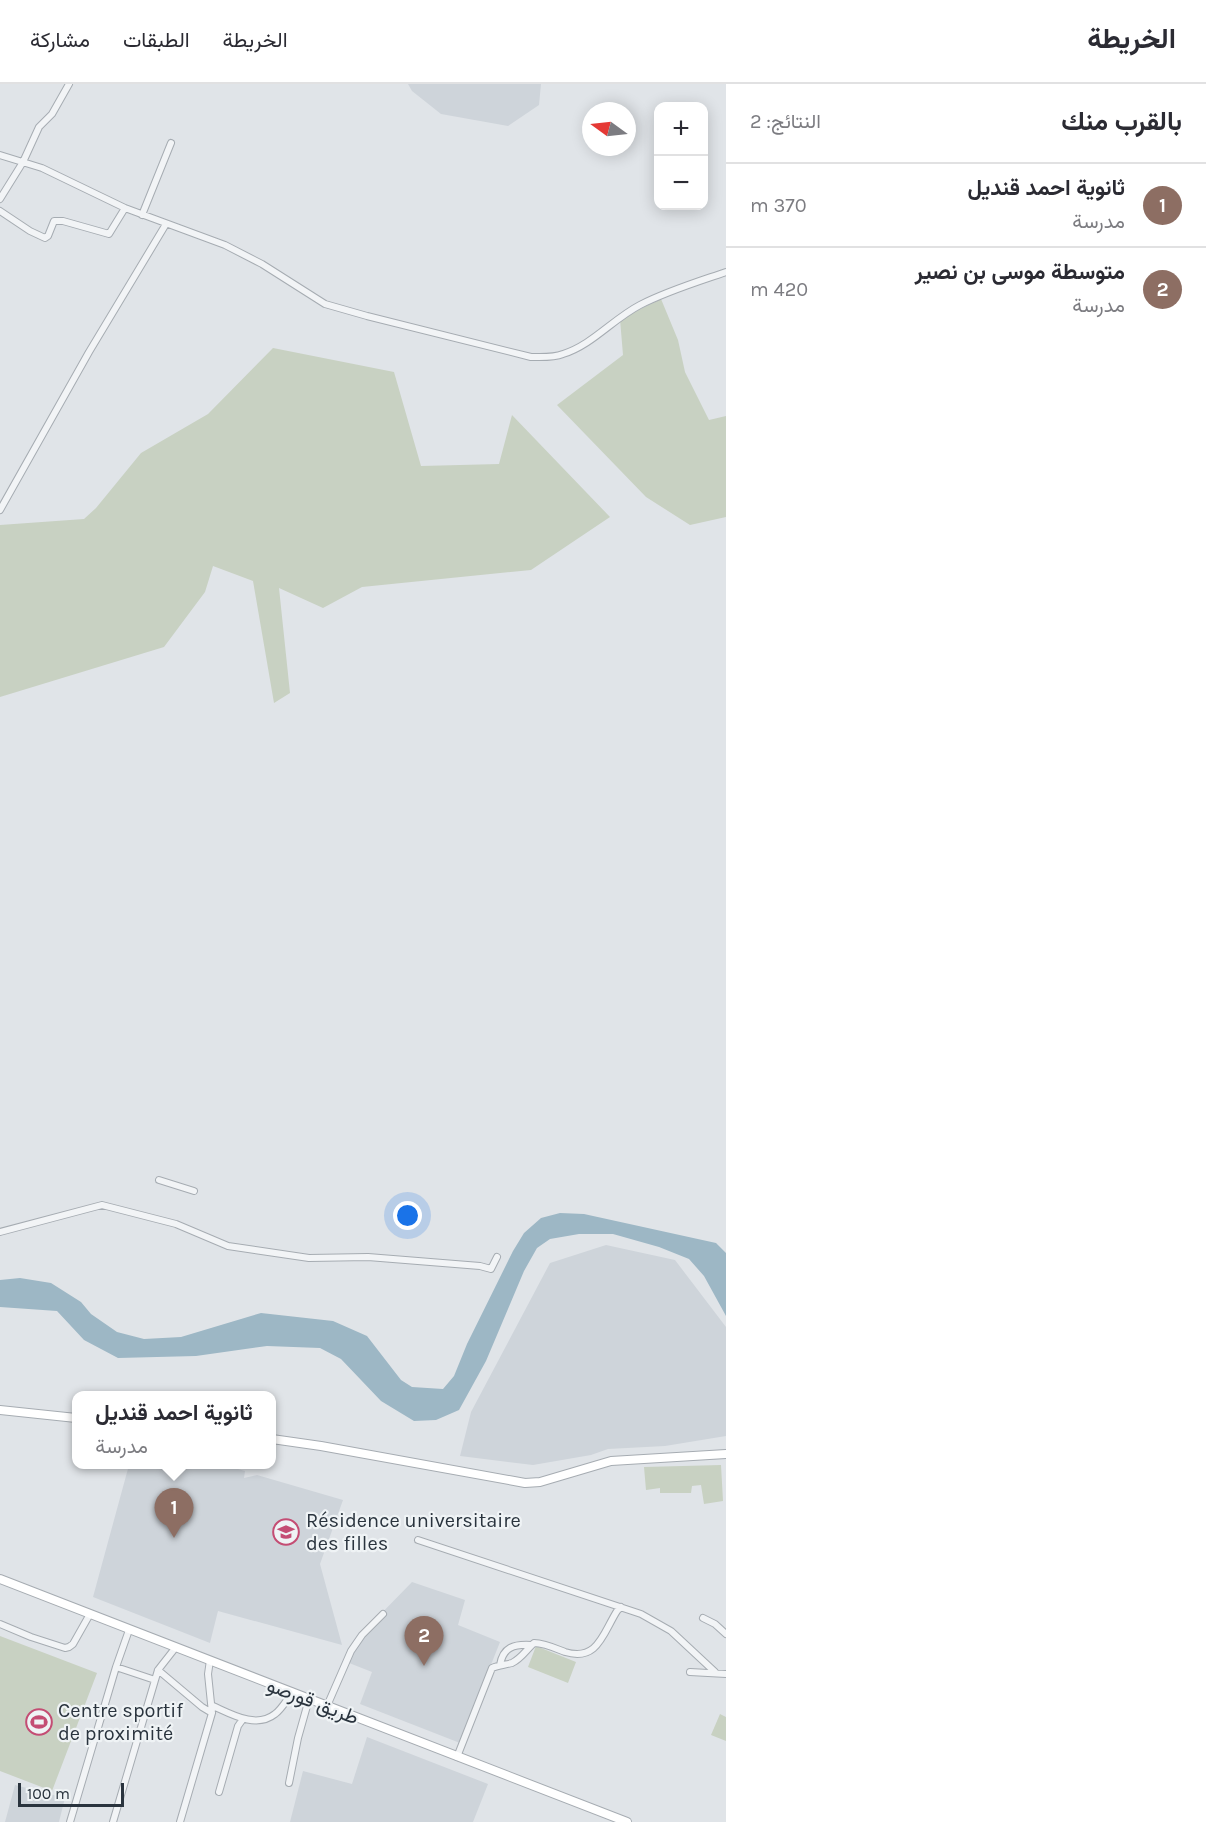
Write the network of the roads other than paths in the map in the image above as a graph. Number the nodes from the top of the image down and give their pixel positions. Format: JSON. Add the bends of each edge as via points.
{"nodes":[{"id":1,"x":69,"y":84,"type":"edge"},
{"id":2,"x":171,"y":143,"type":"dead end"},
{"id":3,"x":0,"y":154,"type":"edge"},
{"id":4,"x":23,"y":162,"type":"junction"},
{"id":5,"x":0,"y":200,"type":"edge"},
{"id":6,"x":125,"y":208,"type":"junction"},
{"id":7,"x":0,"y":211,"type":"edge"},
{"id":8,"x":142,"y":215,"type":"junction"},
{"id":9,"x":166,"y":224,"type":"junction"},
{"id":10,"x":726,"y":272,"type":"edge"},
{"id":11,"x":0,"y":510,"type":"edge"},
{"id":12,"x":159,"y":1180,"type":"dead end"},
{"id":13,"x":194,"y":1191,"type":"dead end"},
{"id":14,"x":0,"y":1232,"type":"edge"},
{"id":15,"x":497,"y":1257,"type":"dead end"},
{"id":16,"x":0,"y":1410,"type":"edge"},
{"id":17,"x":72,"y":1418,"type":"edge"},
{"id":18,"x":276,"y":1440,"type":"edge"},
{"id":19,"x":726,"y":1454,"type":"edge"},
{"id":20,"x":418,"y":1540,"type":"dead end"},
{"id":21,"x":0,"y":1579,"type":"edge"},
{"id":22,"x":621,"y":1607,"type":"junction"},
{"id":23,"x":90,"y":1614,"type":"junction"},
{"id":24,"x":382,"y":1614,"type":"dead end"},
{"id":25,"x":703,"y":1618,"type":"dead end"},
{"id":26,"x":0,"y":1624,"type":"edge"},
{"id":27,"x":715,"y":1624,"type":"junction"},
{"id":28,"x":726,"y":1627,"type":"edge"},
{"id":29,"x":129,"y":1630,"type":"junction"},
{"id":30,"x":726,"y":1634,"type":"edge"},
{"id":31,"x":531,"y":1645,"type":"junction"},
{"id":32,"x":176,"y":1647,"type":"junction"},
{"id":33,"x":210,"y":1660,"type":"junction"},
{"id":34,"x":500,"y":1665,"type":"junction"},
{"id":35,"x":116,"y":1667,"type":"junction"},
{"id":36,"x":158,"y":1670,"type":"junction"},
{"id":37,"x":690,"y":1672,"type":"dead end"},
{"id":38,"x":715,"y":1672,"type":"junction"},
{"id":39,"x":726,"y":1674,"type":"edge"},
{"id":40,"x":155,"y":1680,"type":"junction"},
{"id":41,"x":293,"y":1692,"type":"junction"},
{"id":42,"x":309,"y":1699,"type":"junction"},
{"id":43,"x":327,"y":1706,"type":"junction"},
{"id":44,"x":212,"y":1709,"type":"junction"},
{"id":45,"x":243,"y":1719,"type":"junction"},
{"id":46,"x":457,"y":1757,"type":"junction"},
{"id":47,"x":289,"y":1783,"type":"dead end"},
{"id":48,"x":219,"y":1792,"type":"dead end"},
{"id":49,"x":70,"y":1822,"type":"edge"},
{"id":50,"x":113,"y":1822,"type":"edge"},
{"id":51,"x":180,"y":1822,"type":"edge"},
{"id":52,"x":627,"y":1822,"type":"edge"}],
"edges":[{"from":1,"to":4,"type":"street","via":[[52,114],[39,127]]},
{"from":2,"to":8,"type":"street"},
{"from":3,"to":4,"type":"street"},
{"from":4,"to":5,"type":"street"},
{"from":4,"to":6,"type":"street"},
{"from":6,"to":7,"type":"street","via":[[109,234],[54,221],[45,238]]},
{"from":6,"to":8,"type":"street"},
{"from":8,"to":9,"type":"street"},
{"from":9,"to":10,"type":"street","via":[[236,250],[325,304],[531,357],[575,350],[640,305]]},
{"from":9,"to":11,"type":"street"},
{"from":12,"to":13,"type":"street"},
{"from":14,"to":15,"type":"street","via":[[102,1205],[176,1224],[228,1246],[309,1258],[368,1257],[491,1269]]},
{"from":16,"to":17,"type":"main road"},
{"from":18,"to":19,"type":"main road","via":[[525,1483],[611,1461]]},
{"from":20,"to":22,"type":"street"},
{"from":21,"to":23,"type":"main road","name":"طريق قورصو"},
{"from":22,"to":31,"type":"street","via":[[599,1643],[585,1654],[536,1642]]},
{"from":22,"to":38,"type":"street","via":[[671,1631]]},
{"from":23,"to":26,"type":"street","via":[[73,1644],[65,1648]]},
{"from":23,"to":29,"type":"main road","name":"طريق قورصو"},
{"from":24,"to":43,"type":"street","via":[[351,1651]]},
{"from":25,"to":27,"type":"street"},
{"from":27,"to":28,"type":"street"},
{"from":27,"to":30,"type":"street"},
{"from":29,"to":32,"type":"main road","name":"طريق قورصو"},
{"from":29,"to":35,"type":"street"},
{"from":31,"to":34,"type":"street","via":[[519,1659]]},
{"from":31,"to":34,"type":"street","via":[[509,1647]]},
{"from":32,"to":33,"type":"main road","name":"طريق قورصو"},
{"from":32,"to":36,"type":"street"},
{"from":33,"to":41,"type":"main road","name":"طريق قورصو"},
{"from":33,"to":44,"type":"street"},
{"from":34,"to":46,"type":"street","via":[[490,1671]]},
{"from":35,"to":40,"type":"street"},
{"from":35,"to":49,"type":"street"},
{"from":36,"to":40,"type":"street"},
{"from":36,"to":44,"type":"street","via":[[202,1707]]},
{"from":37,"to":38,"type":"street"},
{"from":38,"to":39,"type":"street"},
{"from":40,"to":50,"type":"street"},
{"from":41,"to":42,"type":"main road","name":"طريق قورصو"},
{"from":41,"to":45,"type":"street","via":[[269,1718]]},
{"from":42,"to":43,"type":"main road","name":"طريق قورصو"},
{"from":42,"to":47,"type":"street"},
{"from":43,"to":46,"type":"main road","name":"طريق قورصو"},
{"from":44,"to":45,"type":"street"},
{"from":44,"to":51,"type":"street"},
{"from":45,"to":48,"type":"street"},
{"from":46,"to":52,"type":"main road","name":"طريق قورصو"}]}
